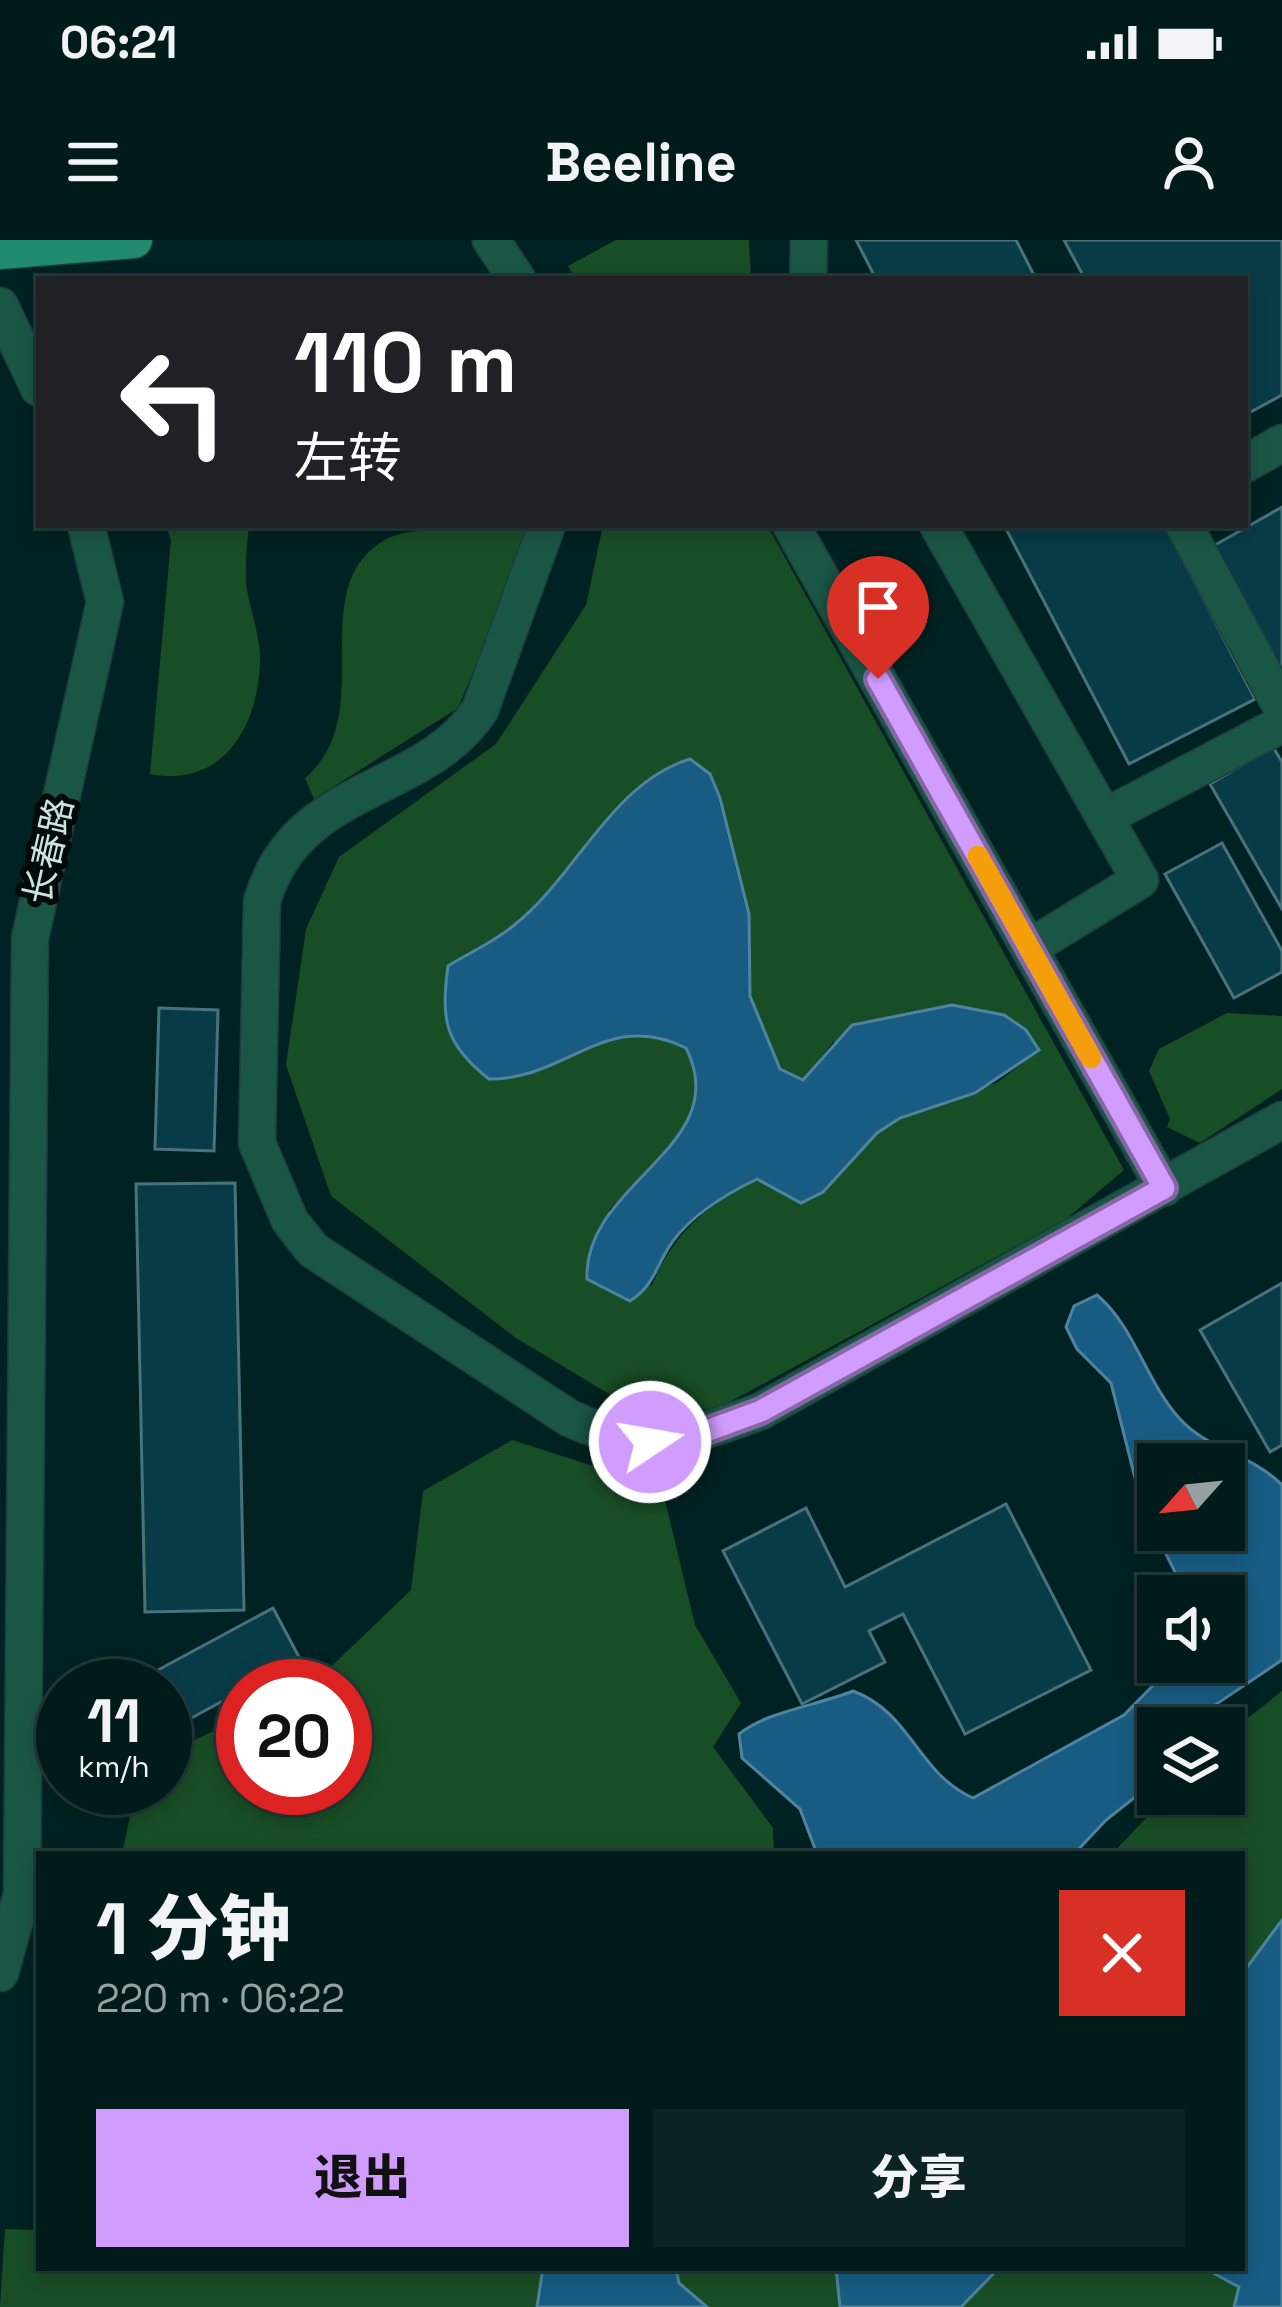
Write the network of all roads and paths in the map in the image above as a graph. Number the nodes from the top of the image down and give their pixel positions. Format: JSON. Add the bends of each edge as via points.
{"nodes":[{"id":1,"x":134,"y":240,"type":"edge"},
{"id":2,"x":491,"y":240,"type":"edge"},
{"id":3,"x":809,"y":240,"type":"edge"},
{"id":4,"x":0,"y":251,"type":"edge"},
{"id":5,"x":516,"y":276,"type":"edge"},
{"id":6,"x":808,"y":276,"type":"edge"},
{"id":7,"x":0,"y":306,"type":"edge"},
{"id":8,"x":36,"y":382,"type":"edge"},
{"id":9,"x":1282,"y":443,"type":"edge"},
{"id":10,"x":1248,"y":462,"type":"edge"},
{"id":11,"x":87,"y":528,"type":"edge"},
{"id":12,"x":546,"y":528,"type":"edge"},
{"id":13,"x":793,"y":528,"type":"edge"},
{"id":14,"x":940,"y":528,"type":"edge"},
{"id":15,"x":1186,"y":528,"type":"edge"},
{"id":16,"x":1282,"y":708,"type":"edge"},
{"id":17,"x":1282,"y":724,"type":"edge"},
{"id":18,"x":1105,"y":817,"type":"junction"},
{"id":19,"x":1029,"y":948,"type":"junction"},
{"id":20,"x":1282,"y":1120,"type":"edge"},
{"id":21,"x":1164,"y":1188,"type":"junction"},
{"id":22,"x":0,"y":1972,"type":"edge"}],
"edges":[{"from":1,"to":4,"type":"main road"},
{"from":2,"to":5,"type":"street"},
{"from":3,"to":6,"type":"street"},
{"from":7,"to":8,"type":"street"},
{"from":9,"to":10,"type":"street"},
{"from":11,"to":22,"type":"street","name":"长春路","via":[[105,602],[30,938],[22,1894]]},
{"from":12,"to":21,"type":"street","via":[[465,734],[318,819],[272,868],[262,901],[257,1143],[290,1221],[313,1250],[569,1418],[650,1442],[761,1411]]},
{"from":13,"to":19,"type":"street"},
{"from":14,"to":18,"type":"street"},
{"from":15,"to":16,"type":"street"},
{"from":17,"to":18,"type":"street"},
{"from":18,"to":19,"type":"street","via":[[1140,880]]},
{"from":19,"to":21,"type":"street"},
{"from":20,"to":21,"type":"street"}]}
